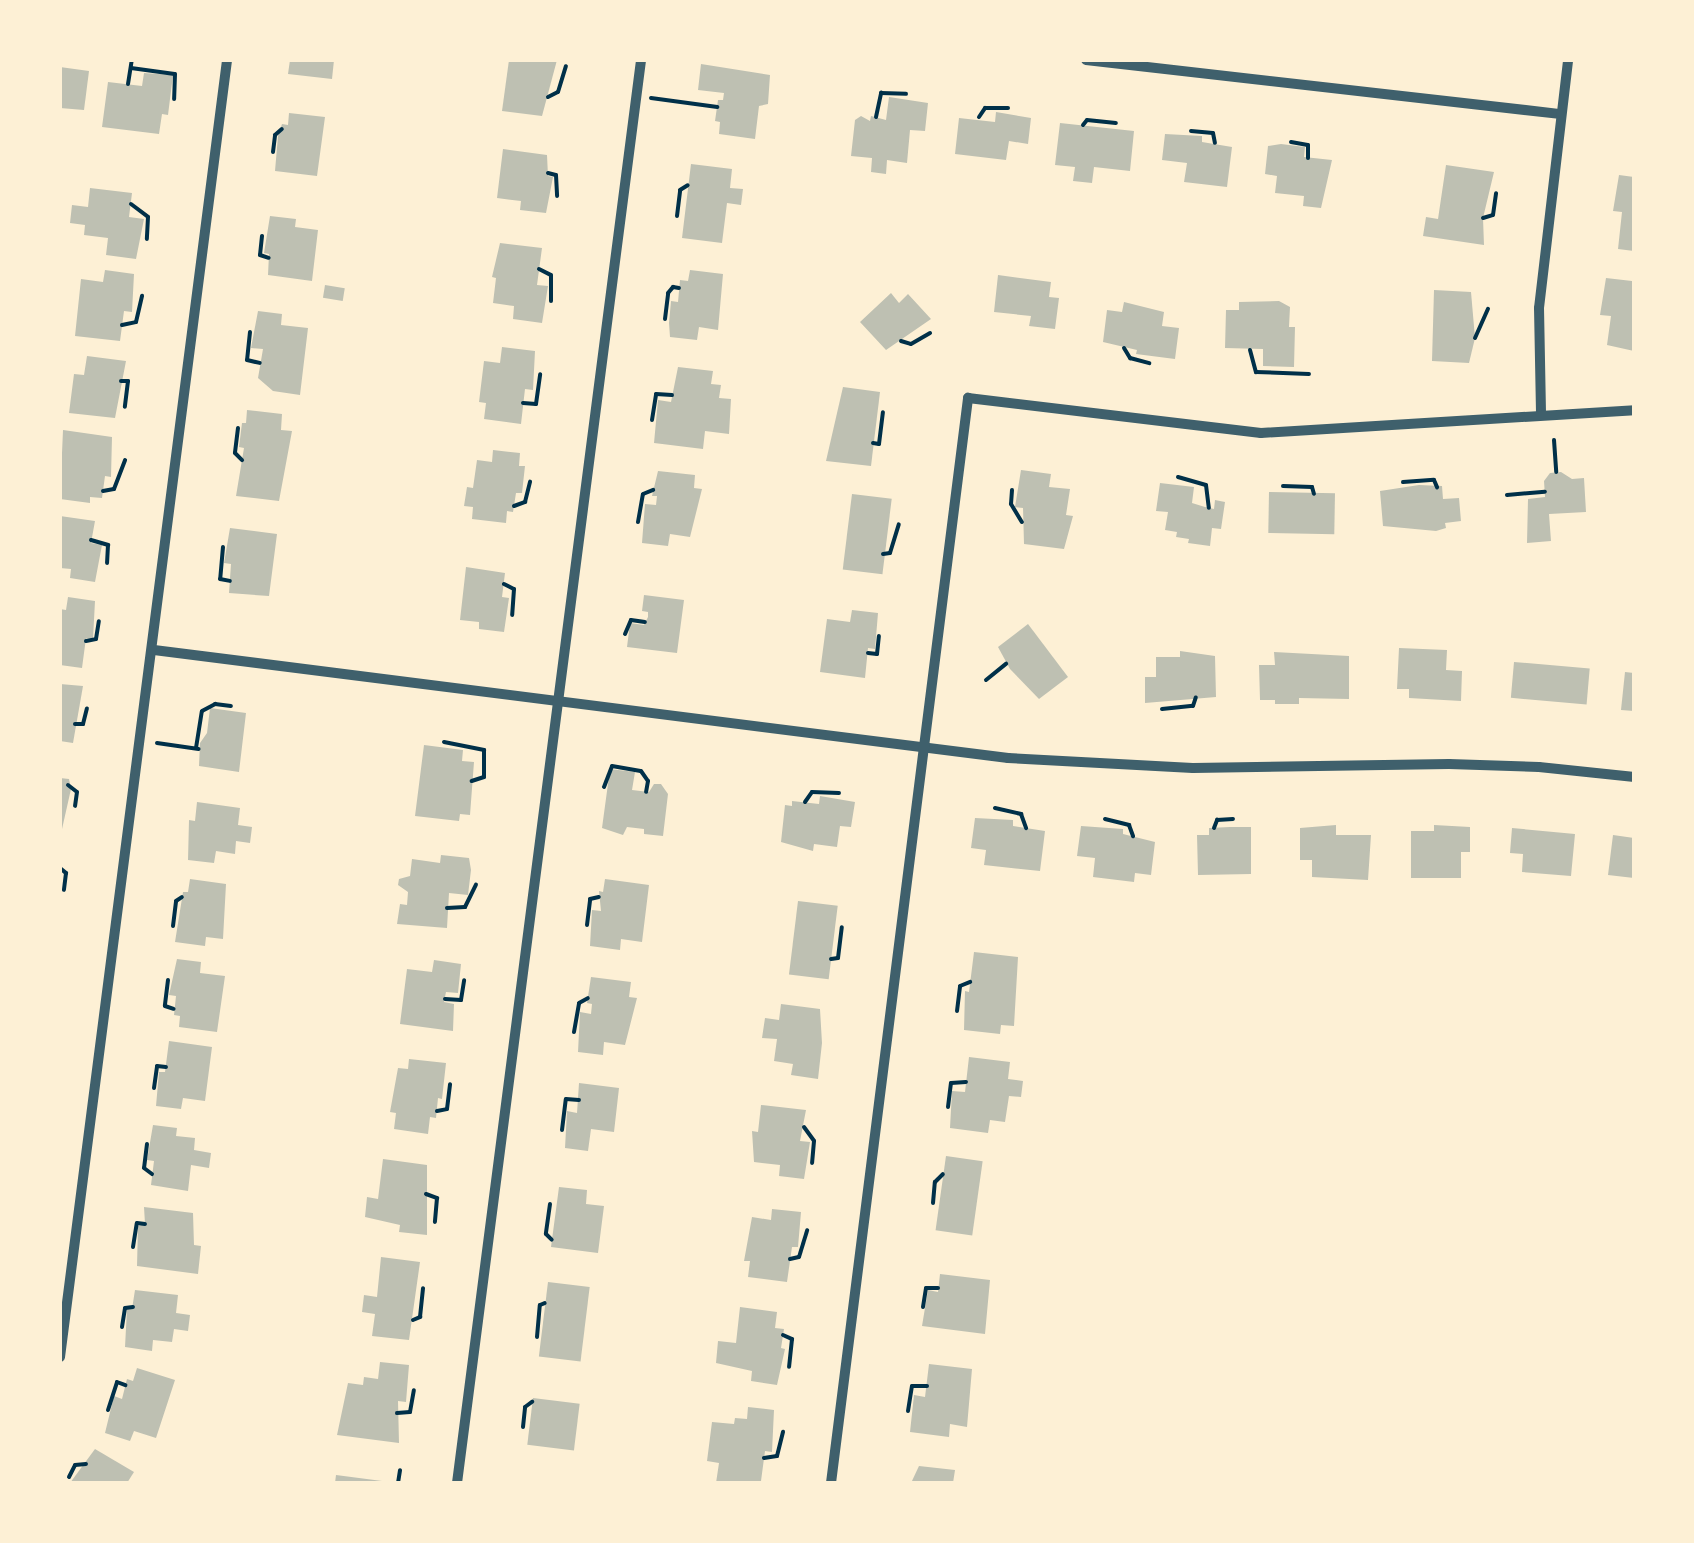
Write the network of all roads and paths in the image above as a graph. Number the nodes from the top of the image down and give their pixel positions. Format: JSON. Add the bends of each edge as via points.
{"nodes":[{"id":1,"x":132,"y":60,"type":"edge"},
{"id":2,"x":227,"y":60,"type":"edge"},
{"id":3,"x":641,"y":60,"type":"edge"},
{"id":4,"x":1086,"y":60,"type":"edge"},
{"id":5,"x":1568,"y":60,"type":"edge"},
{"id":6,"x":566,"y":66,"type":"dead end"},
{"id":7,"x":131,"y":68,"type":"junction"},
{"id":8,"x":128,"y":84,"type":"dead end"},
{"id":9,"x":906,"y":94,"type":"dead end"},
{"id":10,"x":636,"y":96,"type":"junction"},
{"id":11,"x":548,"y":97,"type":"dead end"},
{"id":12,"x":174,"y":99,"type":"dead end"},
{"id":13,"x":716,"y":107,"type":"dead end"},
{"id":14,"x":1008,"y":108,"type":"dead end"},
{"id":15,"x":1561,"y":114,"type":"junction"},
{"id":16,"x":876,"y":117,"type":"dead end"},
{"id":17,"x":979,"y":118,"type":"dead end"},
{"id":18,"x":1116,"y":123,"type":"dead end"},
{"id":19,"x":1083,"y":126,"type":"dead end"},
{"id":20,"x":282,"y":129,"type":"dead end"},
{"id":21,"x":1191,"y":130,"type":"dead end"},
{"id":22,"x":1292,"y":142,"type":"dead end"},
{"id":23,"x":1215,"y":144,"type":"dead end"},
{"id":24,"x":273,"y":152,"type":"dead end"},
{"id":25,"x":1308,"y":158,"type":"dead end"},
{"id":26,"x":548,"y":173,"type":"dead end"},
{"id":27,"x":688,"y":185,"type":"dead end"},
{"id":28,"x":1496,"y":193,"type":"dead end"},
{"id":29,"x":557,"y":196,"type":"dead end"},
{"id":30,"x":130,"y":204,"type":"dead end"},
{"id":31,"x":677,"y":216,"type":"dead end"},
{"id":32,"x":1484,"y":218,"type":"dead end"},
{"id":33,"x":262,"y":236,"type":"dead end"},
{"id":34,"x":147,"y":239,"type":"dead end"},
{"id":35,"x":268,"y":258,"type":"dead end"},
{"id":36,"x":539,"y":269,"type":"dead end"},
{"id":37,"x":680,"y":288,"type":"dead end"},
{"id":38,"x":142,"y":296,"type":"dead end"},
{"id":39,"x":551,"y":301,"type":"dead end"},
{"id":40,"x":1488,"y":309,"type":"dead end"},
{"id":41,"x":665,"y":319,"type":"dead end"},
{"id":42,"x":122,"y":325,"type":"dead end"},
{"id":43,"x":250,"y":332,"type":"dead end"},
{"id":44,"x":930,"y":334,"type":"dead end"},
{"id":45,"x":1476,"y":338,"type":"dead end"},
{"id":46,"x":901,"y":341,"type":"dead end"},
{"id":47,"x":1124,"y":348,"type":"dead end"},
{"id":48,"x":1250,"y":350,"type":"dead end"},
{"id":49,"x":1148,"y":362,"type":"dead end"},
{"id":50,"x":260,"y":364,"type":"dead end"},
{"id":51,"x":540,"y":374,"type":"dead end"},
{"id":52,"x":1309,"y":374,"type":"dead end"},
{"id":53,"x":121,"y":380,"type":"dead end"},
{"id":54,"x":672,"y":395,"type":"dead end"},
{"id":55,"x":523,"y":402,"type":"dead end"},
{"id":56,"x":125,"y":407,"type":"dead end"},
{"id":57,"x":1634,"y":410,"type":"edge"},
{"id":58,"x":883,"y":412,"type":"dead end"},
{"id":59,"x":1541,"y":412,"type":"junction"},
{"id":60,"x":652,"y":420,"type":"dead end"},
{"id":61,"x":238,"y":428,"type":"dead end"},
{"id":62,"x":1554,"y":440,"type":"dead end"},
{"id":63,"x":874,"y":443,"type":"dead end"},
{"id":64,"x":125,"y":460,"type":"dead end"},
{"id":65,"x":242,"y":460,"type":"dead end"},
{"id":66,"x":1556,"y":472,"type":"dead end"},
{"id":67,"x":1178,"y":477,"type":"dead end"},
{"id":68,"x":530,"y":482,"type":"dead end"},
{"id":69,"x":1402,"y":482,"type":"dead end"},
{"id":70,"x":1283,"y":486,"type":"dead end"},
{"id":71,"x":1437,"y":487,"type":"dead end"},
{"id":72,"x":653,"y":490,"type":"dead end"},
{"id":73,"x":1012,"y":490,"type":"dead end"},
{"id":74,"x":103,"y":491,"type":"dead end"},
{"id":75,"x":1544,"y":492,"type":"dead end"},
{"id":76,"x":1314,"y":494,"type":"dead end"},
{"id":77,"x":1507,"y":495,"type":"dead end"},
{"id":78,"x":514,"y":506,"type":"dead end"},
{"id":79,"x":1209,"y":508,"type":"dead end"},
{"id":80,"x":638,"y":522,"type":"dead end"},
{"id":81,"x":1022,"y":522,"type":"dead end"},
{"id":82,"x":899,"y":524,"type":"dead end"},
{"id":83,"x":91,"y":540,"type":"dead end"},
{"id":84,"x":223,"y":548,"type":"dead end"},
{"id":85,"x":883,"y":554,"type":"dead end"},
{"id":86,"x":107,"y":563,"type":"dead end"},
{"id":87,"x":230,"y":580,"type":"dead end"},
{"id":88,"x":504,"y":584,"type":"dead end"},
{"id":89,"x":512,"y":616,"type":"dead end"},
{"id":90,"x":99,"y":621,"type":"dead end"},
{"id":91,"x":645,"y":622,"type":"dead end"},
{"id":92,"x":625,"y":634,"type":"dead end"},
{"id":93,"x":879,"y":636,"type":"dead end"},
{"id":94,"x":86,"y":641,"type":"dead end"},
{"id":95,"x":154,"y":650,"type":"junction"},
{"id":96,"x":868,"y":652,"type":"dead end"},
{"id":97,"x":1006,"y":664,"type":"dead end"},
{"id":98,"x":986,"y":680,"type":"dead end"},
{"id":99,"x":1196,"y":698,"type":"dead end"},
{"id":100,"x":559,"y":702,"type":"junction"},
{"id":101,"x":231,"y":706,"type":"dead end"},
{"id":102,"x":88,"y":708,"type":"dead end"},
{"id":103,"x":1162,"y":709,"type":"dead end"},
{"id":104,"x":75,"y":724,"type":"dead end"},
{"id":105,"x":142,"y":740,"type":"junction"},
{"id":106,"x":444,"y":742,"type":"dead end"},
{"id":107,"x":926,"y":747,"type":"junction"},
{"id":108,"x":1634,"y":777,"type":"edge"},
{"id":109,"x":472,"y":781,"type":"dead end"},
{"id":110,"x":68,"y":785,"type":"dead end"},
{"id":111,"x":604,"y":787,"type":"dead end"},
{"id":112,"x":646,"y":792,"type":"dead end"},
{"id":113,"x":839,"y":793,"type":"dead end"},
{"id":114,"x":805,"y":802,"type":"dead end"},
{"id":115,"x":76,"y":806,"type":"dead end"},
{"id":116,"x":995,"y":808,"type":"dead end"},
{"id":117,"x":1233,"y":819,"type":"dead end"},
{"id":118,"x":1105,"y":820,"type":"dead end"},
{"id":119,"x":1026,"y":828,"type":"dead end"},
{"id":120,"x":1214,"y":828,"type":"dead end"},
{"id":121,"x":1133,"y":836,"type":"dead end"},
{"id":122,"x":60,"y":868,"type":"edge"},
{"id":123,"x":476,"y":884,"type":"dead end"},
{"id":124,"x":64,"y":890,"type":"dead end"},
{"id":125,"x":182,"y":897,"type":"dead end"},
{"id":126,"x":598,"y":897,"type":"dead end"},
{"id":127,"x":447,"y":908,"type":"dead end"},
{"id":128,"x":587,"y":925,"type":"dead end"},
{"id":129,"x":172,"y":926,"type":"dead end"},
{"id":130,"x":842,"y":926,"type":"dead end"},
{"id":131,"x":832,"y":959,"type":"dead end"},
{"id":132,"x":168,"y":980,"type":"dead end"},
{"id":133,"x":464,"y":980,"type":"dead end"},
{"id":134,"x":970,"y":982,"type":"dead end"},
{"id":135,"x":588,"y":998,"type":"dead end"},
{"id":136,"x":445,"y":999,"type":"dead end"},
{"id":137,"x":174,"y":1010,"type":"dead end"},
{"id":138,"x":957,"y":1011,"type":"dead end"},
{"id":139,"x":574,"y":1032,"type":"dead end"},
{"id":140,"x":166,"y":1066,"type":"dead end"},
{"id":141,"x":966,"y":1082,"type":"dead end"},
{"id":142,"x":450,"y":1084,"type":"dead end"},
{"id":143,"x":154,"y":1088,"type":"dead end"},
{"id":144,"x":579,"y":1100,"type":"dead end"},
{"id":145,"x":948,"y":1107,"type":"dead end"},
{"id":146,"x":437,"y":1111,"type":"dead end"},
{"id":147,"x":804,"y":1127,"type":"dead end"},
{"id":148,"x":562,"y":1130,"type":"dead end"},
{"id":149,"x":147,"y":1144,"type":"dead end"},
{"id":150,"x":812,"y":1163,"type":"dead end"},
{"id":151,"x":152,"y":1174,"type":"dead end"},
{"id":152,"x":943,"y":1174,"type":"dead end"},
{"id":153,"x":426,"y":1194,"type":"dead end"},
{"id":154,"x":933,"y":1203,"type":"dead end"},
{"id":155,"x":550,"y":1204,"type":"dead end"},
{"id":156,"x":435,"y":1222,"type":"dead end"},
{"id":157,"x":146,"y":1224,"type":"dead end"},
{"id":158,"x":807,"y":1230,"type":"dead end"},
{"id":159,"x":552,"y":1240,"type":"dead end"},
{"id":160,"x":133,"y":1247,"type":"dead end"},
{"id":161,"x":60,"y":1259,"type":"edge"},
{"id":162,"x":790,"y":1259,"type":"dead end"},
{"id":163,"x":74,"y":1260,"type":"junction"},
{"id":164,"x":423,"y":1288,"type":"dead end"},
{"id":165,"x":938,"y":1288,"type":"dead end"},
{"id":166,"x":546,"y":1303,"type":"dead end"},
{"id":167,"x":922,"y":1307,"type":"dead end"},
{"id":168,"x":132,"y":1308,"type":"dead end"},
{"id":169,"x":413,"y":1320,"type":"dead end"},
{"id":170,"x":122,"y":1326,"type":"dead end"},
{"id":171,"x":783,"y":1335,"type":"dead end"},
{"id":172,"x":537,"y":1337,"type":"dead end"},
{"id":173,"x":60,"y":1357,"type":"edge"},
{"id":174,"x":789,"y":1367,"type":"dead end"},
{"id":175,"x":125,"y":1384,"type":"dead end"},
{"id":176,"x":927,"y":1386,"type":"dead end"},
{"id":177,"x":414,"y":1390,"type":"dead end"},
{"id":178,"x":532,"y":1402,"type":"dead end"},
{"id":179,"x":108,"y":1410,"type":"dead end"},
{"id":180,"x":908,"y":1411,"type":"dead end"},
{"id":181,"x":397,"y":1414,"type":"dead end"},
{"id":182,"x":522,"y":1428,"type":"dead end"},
{"id":183,"x":783,"y":1432,"type":"dead end"},
{"id":184,"x":764,"y":1458,"type":"dead end"},
{"id":185,"x":86,"y":1464,"type":"dead end"},
{"id":186,"x":400,"y":1470,"type":"dead end"},
{"id":187,"x":68,"y":1476,"type":"dead end"},
{"id":188,"x":398,"y":1483,"type":"edge"},
{"id":189,"x":457,"y":1483,"type":"edge"},
{"id":190,"x":831,"y":1483,"type":"edge"}],
"edges":[{"from":1,"to":7,"type":"path"},
{"from":2,"to":95,"type":"street"},
{"from":3,"to":10,"type":"street"},
{"from":4,"to":15,"type":"street"},
{"from":5,"to":15,"type":"street"},
{"from":6,"to":11,"type":"path","via":[[558,92]]},
{"from":7,"to":8,"type":"path"},
{"from":7,"to":12,"type":"path","via":[[175,74]]},
{"from":9,"to":16,"type":"path","via":[[881,93]]},
{"from":10,"to":13,"type":"path"},
{"from":10,"to":100,"type":"street"},
{"from":14,"to":17,"type":"path","via":[[985,108]]},
{"from":15,"to":59,"type":"street","via":[[1538,308]]},
{"from":18,"to":19,"type":"path","via":[[1092,119]]},
{"from":20,"to":24,"type":"path","via":[[274,135]]},
{"from":21,"to":23,"type":"path","via":[[1213,134]]},
{"from":22,"to":25,"type":"path","via":[[1308,144]]},
{"from":26,"to":29,"type":"path","via":[[556,176]]},
{"from":27,"to":31,"type":"path","via":[[682,186]]},
{"from":28,"to":32,"type":"path","via":[[1493,215]]},
{"from":30,"to":34,"type":"path","via":[[148,217]]},
{"from":33,"to":35,"type":"path","via":[[260,255]]},
{"from":36,"to":39,"type":"path","via":[[550,275]]},
{"from":37,"to":41,"type":"path","via":[[668,293]]},
{"from":38,"to":42,"type":"path","via":[[136,322]]},
{"from":40,"to":45,"type":"path"},
{"from":43,"to":50,"type":"path","via":[[247,360]]},
{"from":44,"to":46,"type":"path","via":[[911,344]]},
{"from":47,"to":49,"type":"path","via":[[1130,358]]},
{"from":48,"to":52,"type":"path","via":[[1256,372]]},
{"from":51,"to":55,"type":"path","via":[[536,404]]},
{"from":53,"to":56,"type":"path","via":[[128,382]]},
{"from":54,"to":60,"type":"path","via":[[656,394]]},
{"from":57,"to":59,"type":"street"},
{"from":58,"to":63,"type":"path","via":[[879,444]]},
{"from":59,"to":107,"type":"street","via":[[1261,432],[968,398]]},
{"from":61,"to":65,"type":"path","via":[[235,453]]},
{"from":62,"to":66,"type":"path"},
{"from":64,"to":74,"type":"path","via":[[114,489]]},
{"from":67,"to":79,"type":"path","via":[[1206,486]]},
{"from":68,"to":78,"type":"path","via":[[525,502]]},
{"from":69,"to":71,"type":"path","via":[[1434,480]]},
{"from":70,"to":76,"type":"path","via":[[1312,486]]},
{"from":72,"to":80,"type":"path","via":[[643,494]]},
{"from":73,"to":81,"type":"path","via":[[1010,504]]},
{"from":75,"to":77,"type":"path"},
{"from":82,"to":85,"type":"path","via":[[890,553]]},
{"from":83,"to":86,"type":"path","via":[[108,545]]},
{"from":84,"to":87,"type":"path","via":[[220,579]]},
{"from":88,"to":89,"type":"path","via":[[514,589]]},
{"from":90,"to":94,"type":"path","via":[[96,639]]},
{"from":91,"to":92,"type":"path","via":[[628,622]]},
{"from":93,"to":96,"type":"path","via":[[877,654]]},
{"from":95,"to":100,"type":"street"},
{"from":95,"to":105,"type":"street"},
{"from":97,"to":98,"type":"path"},
{"from":99,"to":103,"type":"path","via":[[1193,706]]},
{"from":100,"to":107,"type":"street"},
{"from":100,"to":189,"type":"street"},
{"from":101,"to":105,"type":"path","via":[[202,710],[197,748]]},
{"from":102,"to":104,"type":"path","via":[[83,724]]},
{"from":105,"to":163,"type":"street"},
{"from":106,"to":109,"type":"path","via":[[484,750],[484,776]]},
{"from":107,"to":108,"type":"street","via":[[1112,765],[1449,764]]},
{"from":107,"to":190,"type":"street"},
{"from":110,"to":115,"type":"path","via":[[77,792]]},
{"from":111,"to":112,"type":"path","via":[[612,766],[644,773]]},
{"from":113,"to":114,"type":"path","via":[[812,792]]},
{"from":116,"to":119,"type":"path","via":[[1021,814]]},
{"from":117,"to":120,"type":"path","via":[[1217,820]]},
{"from":118,"to":121,"type":"path","via":[[1129,825]]},
{"from":122,"to":124,"type":"path","via":[[66,873]]},
{"from":123,"to":127,"type":"path","via":[[466,907]]},
{"from":125,"to":129,"type":"path"},
{"from":126,"to":128,"type":"path","via":[[590,899]]},
{"from":130,"to":131,"type":"path","via":[[838,958]]},
{"from":132,"to":137,"type":"path","via":[[165,1006]]},
{"from":133,"to":136,"type":"path","via":[[461,1000]]},
{"from":134,"to":138,"type":"path","via":[[960,986]]},
{"from":135,"to":139,"type":"path","via":[[579,1002]]},
{"from":140,"to":143,"type":"path","via":[[157,1066]]},
{"from":141,"to":145,"type":"path","via":[[951,1083]]},
{"from":142,"to":146,"type":"path","via":[[447,1109]]},
{"from":144,"to":148,"type":"path","via":[[566,1100]]},
{"from":147,"to":150,"type":"path","via":[[814,1142]]},
{"from":149,"to":151,"type":"path","via":[[144,1168]]},
{"from":152,"to":154,"type":"path"},
{"from":153,"to":156,"type":"path","via":[[437,1198]]},
{"from":155,"to":159,"type":"path","via":[[546,1234]]},
{"from":157,"to":160,"type":"path","via":[[136,1223]]},
{"from":158,"to":162,"type":"path","via":[[799,1257]]},
{"from":161,"to":163,"type":"street"},
{"from":163,"to":173,"type":"street"},
{"from":164,"to":169,"type":"path","via":[[420,1317]]},
{"from":165,"to":167,"type":"path","via":[[926,1288]]},
{"from":166,"to":172,"type":"path","via":[[540,1305]]},
{"from":168,"to":170,"type":"path","via":[[125,1308]]},
{"from":171,"to":174,"type":"path","via":[[792,1340]]},
{"from":175,"to":179,"type":"path","via":[[117,1382]]},
{"from":176,"to":180,"type":"path","via":[[912,1386]]},
{"from":177,"to":181,"type":"path","via":[[410,1412]]},
{"from":178,"to":182,"type":"path"},
{"from":183,"to":184,"type":"path","via":[[777,1456]]},
{"from":185,"to":187,"type":"path","via":[[75,1464]]},
{"from":186,"to":188,"type":"path"}]}
